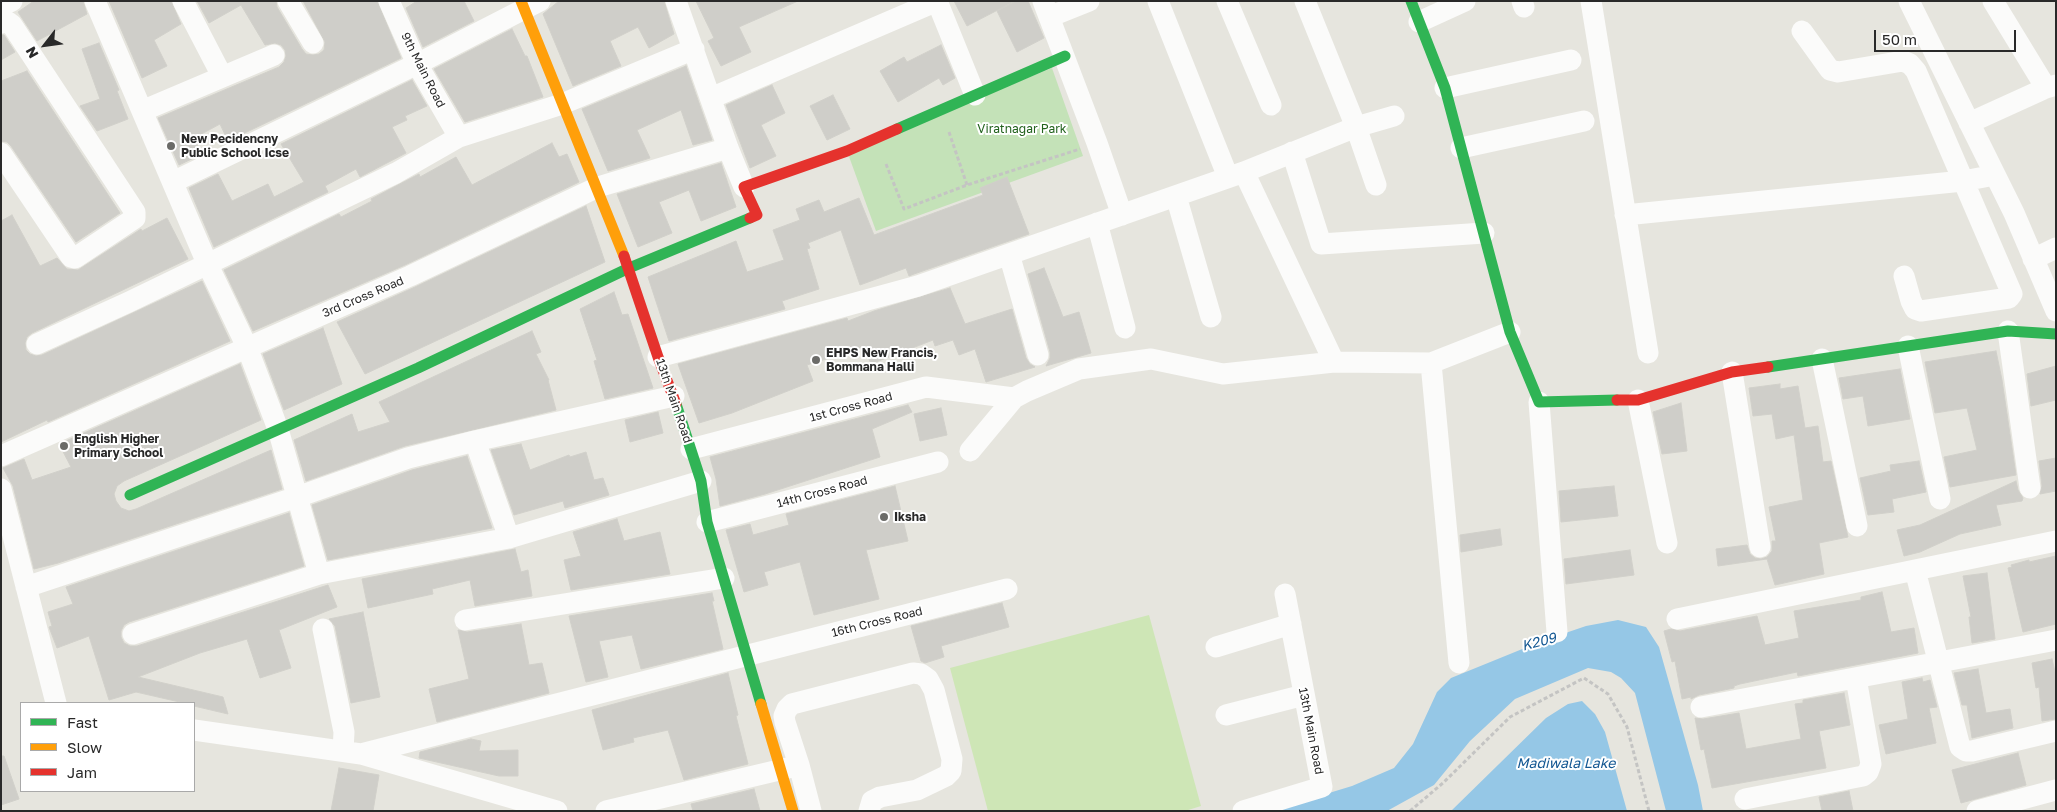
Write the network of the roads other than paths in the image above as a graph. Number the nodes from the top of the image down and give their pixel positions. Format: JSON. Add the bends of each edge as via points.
{"nodes":[{"id":1,"x":12,"y":1,"type":"edge"},
{"id":2,"x":95,"y":1,"type":"edge"},
{"id":3,"x":183,"y":1,"type":"edge"},
{"id":4,"x":288,"y":1,"type":"edge"},
{"id":5,"x":389,"y":1,"type":"edge"},
{"id":6,"x":676,"y":1,"type":"edge"},
{"id":7,"x":937,"y":1,"type":"edge"},
{"id":8,"x":1089,"y":1,"type":"edge"},
{"id":9,"x":1158,"y":1,"type":"edge"},
{"id":10,"x":1227,"y":1,"type":"edge"},
{"id":11,"x":1305,"y":1,"type":"edge"},
{"id":12,"x":1411,"y":1,"type":"edge"},
{"id":13,"x":1465,"y":1,"type":"edge"},
{"id":14,"x":1591,"y":1,"type":"edge"},
{"id":15,"x":1909,"y":1,"type":"edge"},
{"id":16,"x":1993,"y":1,"type":"edge"},
{"id":17,"x":529,"y":4,"type":"edge"},
{"id":18,"x":1,"y":6,"type":"edge"},
{"id":19,"x":1046,"y":9,"type":"edge"},
{"id":20,"x":1419,"y":22,"type":"junction"},
{"id":21,"x":1,"y":23,"type":"edge"},
{"id":22,"x":1802,"y":31,"type":"dead end"},
{"id":23,"x":313,"y":43,"type":"dead end"},
{"id":24,"x":694,"y":49,"type":"junction"},
{"id":25,"x":274,"y":55,"type":"dead end"},
{"id":26,"x":1065,"y":56,"type":"junction"},
{"id":27,"x":1571,"y":60,"type":"dead end"},
{"id":28,"x":417,"y":64,"type":"junction"},
{"id":29,"x":222,"y":76,"type":"junction"},
{"id":30,"x":2051,"y":87,"type":"edge"},
{"id":31,"x":1445,"y":88,"type":"junction"},
{"id":32,"x":975,"y":96,"type":"junction"},
{"id":33,"x":711,"y":98,"type":"junction"},
{"id":34,"x":562,"y":104,"type":"junction"},
{"id":35,"x":1270,"y":105,"type":"dead end"},
{"id":36,"x":142,"y":111,"type":"junction"},
{"id":37,"x":1394,"y":116,"type":"dead end"},
{"id":38,"x":1584,"y":121,"type":"dead end"},
{"id":39,"x":1969,"y":123,"type":"junction"},
{"id":40,"x":1356,"y":127,"type":"junction"},
{"id":41,"x":460,"y":137,"type":"junction"},
{"id":42,"x":728,"y":148,"type":"junction"},
{"id":43,"x":1461,"y":148,"type":"junction"},
{"id":44,"x":1292,"y":152,"type":"junction"},
{"id":45,"x":1,"y":153,"type":"edge"},
{"id":46,"x":1236,"y":175,"type":"junction"},
{"id":47,"x":1995,"y":175,"type":"junction"},
{"id":48,"x":1964,"y":181,"type":"junction"},
{"id":49,"x":173,"y":182,"type":"junction"},
{"id":50,"x":1376,"y":185,"type":"dead end"},
{"id":51,"x":598,"y":187,"type":"junction"},
{"id":52,"x":744,"y":187,"type":"junction"},
{"id":53,"x":1176,"y":196,"type":"junction"},
{"id":54,"x":2014,"y":213,"type":"junction"},
{"id":55,"x":1122,"y":214,"type":"junction"},
{"id":56,"x":1625,"y":215,"type":"junction"},
{"id":57,"x":1097,"y":223,"type":"junction"},
{"id":58,"x":1982,"y":226,"type":"junction"},
{"id":59,"x":1484,"y":233,"type":"junction"},
{"id":60,"x":2056,"y":248,"type":"edge"},
{"id":61,"x":1009,"y":254,"type":"junction"},
{"id":62,"x":2033,"y":259,"type":"junction"},
{"id":63,"x":207,"y":263,"type":"junction"},
{"id":64,"x":629,"y":268,"type":"junction"},
{"id":65,"x":1904,"y":276,"type":"dead end"},
{"id":66,"x":2056,"y":311,"type":"edge"},
{"id":67,"x":1210,"y":316,"type":"dead end"},
{"id":68,"x":1125,"y":328,"type":"dead end"},
{"id":69,"x":2008,"y":331,"type":"junction"},
{"id":70,"x":1510,"y":332,"type":"junction"},
{"id":71,"x":2056,"y":334,"type":"edge"},
{"id":72,"x":37,"y":344,"type":"dead end"},
{"id":73,"x":1908,"y":346,"type":"junction"},
{"id":74,"x":246,"y":347,"type":"junction"},
{"id":75,"x":1648,"y":352,"type":"dead end"},
{"id":76,"x":1038,"y":355,"type":"dead end"},
{"id":77,"x":658,"y":357,"type":"junction"},
{"id":78,"x":1822,"y":359,"type":"junction"},
{"id":79,"x":1334,"y":362,"type":"junction"},
{"id":80,"x":1431,"y":363,"type":"junction"},
{"id":81,"x":1732,"y":372,"type":"junction"},
{"id":82,"x":674,"y":396,"type":"junction"},
{"id":83,"x":1014,"y":398,"type":"junction"},
{"id":84,"x":1638,"y":400,"type":"junction"},
{"id":85,"x":1539,"y":402,"type":"junction"},
{"id":86,"x":278,"y":429,"type":"junction"},
{"id":87,"x":475,"y":441,"type":"junction"},
{"id":88,"x":691,"y":449,"type":"junction"},
{"id":89,"x":970,"y":451,"type":"dead end"},
{"id":90,"x":1,"y":456,"type":"edge"},
{"id":91,"x":938,"y":462,"type":"dead end"},
{"id":92,"x":701,"y":481,"type":"junction"},
{"id":93,"x":2030,"y":488,"type":"dead end"},
{"id":94,"x":1,"y":489,"type":"edge"},
{"id":95,"x":130,"y":495,"type":"dead end"},
{"id":96,"x":298,"y":497,"type":"junction"},
{"id":97,"x":1940,"y":499,"type":"dead end"},
{"id":98,"x":707,"y":522,"type":"junction"},
{"id":99,"x":1857,"y":526,"type":"dead end"},
{"id":100,"x":509,"y":538,"type":"junction"},
{"id":101,"x":2056,"y":541,"type":"edge"},
{"id":102,"x":1667,"y":543,"type":"dead end"},
{"id":103,"x":1760,"y":547,"type":"dead end"},
{"id":104,"x":1915,"y":570,"type":"junction"},
{"id":105,"x":319,"y":574,"type":"junction"},
{"id":106,"x":724,"y":578,"type":"junction"},
{"id":107,"x":26,"y":586,"type":"junction"},
{"id":108,"x":1007,"y":589,"type":"dead end"},
{"id":109,"x":1285,"y":594,"type":"dead end"},
{"id":110,"x":1677,"y":619,"type":"dead end"},
{"id":111,"x":465,"y":620,"type":"dead end"},
{"id":112,"x":1291,"y":624,"type":"junction"},
{"id":113,"x":323,"y":629,"type":"dead end"},
{"id":114,"x":1557,"y":632,"type":"dead end"},
{"id":115,"x":133,"y":634,"type":"dead end"},
{"id":116,"x":2056,"y":640,"type":"edge"},
{"id":117,"x":1216,"y":647,"type":"dead end"},
{"id":118,"x":746,"y":655,"type":"junction"},
{"id":119,"x":1938,"y":662,"type":"junction"},
{"id":120,"x":1459,"y":663,"type":"dead end"},
{"id":121,"x":1856,"y":678,"type":"junction"},
{"id":122,"x":1304,"y":695,"type":"junction"},
{"id":123,"x":56,"y":702,"type":"edge"},
{"id":124,"x":1701,"y":707,"type":"dead end"},
{"id":125,"x":1226,"y":715,"type":"dead end"},
{"id":126,"x":195,"y":730,"type":"edge"},
{"id":127,"x":2056,"y":731,"type":"edge"},
{"id":128,"x":352,"y":752,"type":"junction"},
{"id":129,"x":790,"y":768,"type":"junction"},
{"id":130,"x":2056,"y":790,"type":"edge"},
{"id":131,"x":1745,"y":799,"type":"dead end"},
{"id":132,"x":505,"y":804,"type":"edge"},
{"id":133,"x":556,"y":811,"type":"edge"},
{"id":134,"x":606,"y":811,"type":"edge"},
{"id":135,"x":793,"y":811,"type":"edge"},
{"id":136,"x":811,"y":811,"type":"edge"},
{"id":137,"x":869,"y":811,"type":"edge"},
{"id":138,"x":1243,"y":811,"type":"edge"},
{"id":139,"x":1977,"y":811,"type":"edge"}],
"edges":[{"from":1,"to":18,"type":"street"},
{"from":2,"to":36,"type":"street"},
{"from":3,"to":29,"type":"street"},
{"from":4,"to":23,"type":"street"},
{"from":5,"to":28,"type":"street","name":"9th Main Road"},
{"from":6,"to":24,"type":"street"},
{"from":7,"to":32,"type":"street"},
{"from":7,"to":33,"type":"street"},
{"from":8,"to":19,"type":"street"},
{"from":9,"to":46,"type":"street"},
{"from":10,"to":35,"type":"street"},
{"from":11,"to":40,"type":"street"},
{"from":12,"to":20,"type":"street"},
{"from":13,"to":20,"type":"street"},
{"from":14,"to":56,"type":"street"},
{"from":15,"to":39,"type":"street"},
{"from":16,"to":30,"type":"street"},
{"from":17,"to":28,"type":"street"},
{"from":17,"to":34,"type":"street","name":"13th Main Road"},
{"from":19,"to":26,"type":"street"},
{"from":20,"to":31,"type":"street"},
{"from":21,"to":45,"type":"street","via":[[12,25],[135,212],[135,218],[73,258]]},
{"from":22,"to":48,"type":"street","via":[[1830,70],[1838,72],[1903,61],[1910,64],[1916,71]]},
{"from":24,"to":33,"type":"street"},
{"from":24,"to":34,"type":"street"},
{"from":25,"to":29,"type":"street"},
{"from":26,"to":32,"type":"street"},
{"from":26,"to":55,"type":"street"},
{"from":27,"to":31,"type":"street"},
{"from":28,"to":41,"type":"street","name":"9th Main Road"},
{"from":28,"to":49,"type":"street"},
{"from":29,"to":36,"type":"street"},
{"from":30,"to":39,"type":"street"},
{"from":31,"to":43,"type":"street"},
{"from":32,"to":52,"type":"street","via":[[848,151]]},
{"from":33,"to":42,"type":"street"},
{"from":34,"to":41,"type":"street"},
{"from":34,"to":51,"type":"street","name":"13th Main Road"},
{"from":36,"to":49,"type":"street"},
{"from":37,"to":40,"type":"street"},
{"from":38,"to":43,"type":"street"},
{"from":39,"to":47,"type":"street"},
{"from":40,"to":44,"type":"street"},
{"from":40,"to":50,"type":"street"},
{"from":41,"to":63,"type":"street","via":[[396,173]]},
{"from":42,"to":51,"type":"street","name":"3rd Cross Road"},
{"from":42,"to":52,"type":"street"},
{"from":43,"to":59,"type":"street"},
{"from":44,"to":46,"type":"street"},
{"from":44,"to":59,"type":"street","via":[[1321,244]]},
{"from":46,"to":53,"type":"street"},
{"from":46,"to":79,"type":"street"},
{"from":47,"to":48,"type":"street"},
{"from":47,"to":54,"type":"street"},
{"from":48,"to":56,"type":"street"},
{"from":48,"to":58,"type":"street"},
{"from":49,"to":63,"type":"street"},
{"from":51,"to":64,"type":"street","name":"13th Main Road"},
{"from":51,"to":74,"type":"street","name":"3rd Cross Road","via":[[410,276]]},
{"from":52,"to":64,"type":"street","via":[[757,215]]},
{"from":53,"to":55,"type":"street"},
{"from":53,"to":67,"type":"street"},
{"from":54,"to":58,"type":"street","via":[[1996,224]]},
{"from":54,"to":62,"type":"street"},
{"from":55,"to":57,"type":"street"},
{"from":56,"to":75,"type":"street"},
{"from":57,"to":61,"type":"street"},
{"from":57,"to":68,"type":"street"},
{"from":58,"to":65,"type":"street","via":[[2011,297],[1921,311],[1911,301]]},
{"from":59,"to":70,"type":"street"},
{"from":60,"to":62,"type":"street"},
{"from":61,"to":76,"type":"street"},
{"from":61,"to":77,"type":"street","via":[[918,286]]},
{"from":62,"to":66,"type":"street"},
{"from":63,"to":72,"type":"street"},
{"from":63,"to":74,"type":"street"},
{"from":64,"to":77,"type":"street","name":"13th Main Road"},
{"from":64,"to":86,"type":"street","via":[[418,368]]},
{"from":69,"to":71,"type":"street"},
{"from":69,"to":73,"type":"street"},
{"from":69,"to":93,"type":"street"},
{"from":70,"to":80,"type":"street"},
{"from":70,"to":85,"type":"street"},
{"from":73,"to":78,"type":"street"},
{"from":73,"to":97,"type":"street"},
{"from":74,"to":86,"type":"street"},
{"from":74,"to":90,"type":"street","name":"3rd Cross Road"},
{"from":77,"to":82,"type":"street","name":"13th Main Road"},
{"from":78,"to":81,"type":"street"},
{"from":78,"to":99,"type":"street"},
{"from":79,"to":80,"type":"street"},
{"from":79,"to":83,"type":"street","via":[[1223,374],[1151,359],[1078,369]]},
{"from":80,"to":120,"type":"street"},
{"from":81,"to":84,"type":"street"},
{"from":81,"to":103,"type":"street"},
{"from":82,"to":87,"type":"street"},
{"from":82,"to":88,"type":"street","name":"13th Main Road"},
{"from":83,"to":88,"type":"street","name":"1st Cross Road","via":[[926,386]]},
{"from":83,"to":89,"type":"street"},
{"from":84,"to":85,"type":"street"},
{"from":84,"to":102,"type":"street"},
{"from":85,"to":114,"type":"street"},
{"from":86,"to":95,"type":"street"},
{"from":86,"to":96,"type":"street"},
{"from":87,"to":96,"type":"street","via":[[408,458]]},
{"from":87,"to":100,"type":"street"},
{"from":88,"to":92,"type":"street","name":"13th Main Road"},
{"from":91,"to":98,"type":"street","name":"14th Cross Road"},
{"from":92,"to":98,"type":"street","name":"13th Main Road"},
{"from":92,"to":100,"type":"street"},
{"from":94,"to":107,"type":"street"},
{"from":96,"to":105,"type":"street"},
{"from":96,"to":107,"type":"street"},
{"from":98,"to":106,"type":"street","name":"13th Main Road"},
{"from":100,"to":105,"type":"street"},
{"from":101,"to":104,"type":"street"},
{"from":104,"to":110,"type":"street"},
{"from":104,"to":119,"type":"street"},
{"from":105,"to":115,"type":"street"},
{"from":106,"to":111,"type":"street"},
{"from":106,"to":118,"type":"street","name":"13th Main Road"},
{"from":107,"to":123,"type":"street"},
{"from":108,"to":118,"type":"street","name":"16th Cross Road"},
{"from":109,"to":112,"type":"street","name":"13th Main Road"},
{"from":112,"to":117,"type":"street"},
{"from":112,"to":122,"type":"street","name":"13th Main Road"},
{"from":113,"to":128,"type":"street","via":[[344,732]]},
{"from":116,"to":119,"type":"street"},
{"from":118,"to":128,"type":"street","name":"16th Cross Road"},
{"from":118,"to":129,"type":"street","name":"13th Main Road"},
{"from":119,"to":121,"type":"street"},
{"from":119,"to":127,"type":"street","via":[[1960,747],[1966,751]]},
{"from":121,"to":124,"type":"street"},
{"from":121,"to":131,"type":"street","via":[[1871,764],[1868,772],[1863,776]]},
{"from":122,"to":125,"type":"street"},
{"from":122,"to":138,"type":"street","name":"13th Main Road","via":[[1322,787]]},
{"from":126,"to":128,"type":"street"},
{"from":128,"to":132,"type":"street"},
{"from":129,"to":134,"type":"street"},
{"from":129,"to":135,"type":"street","name":"13th Main Road"},
{"from":129,"to":136,"type":"street"},
{"from":129,"to":137,"type":"street","via":[[784,716],[792,704],[913,673],[921,674],[934,690],[952,760],[951,771],[917,790],[880,797],[872,801]]},
{"from":130,"to":139,"type":"street"},
{"from":132,"to":133,"type":"street"}]}
